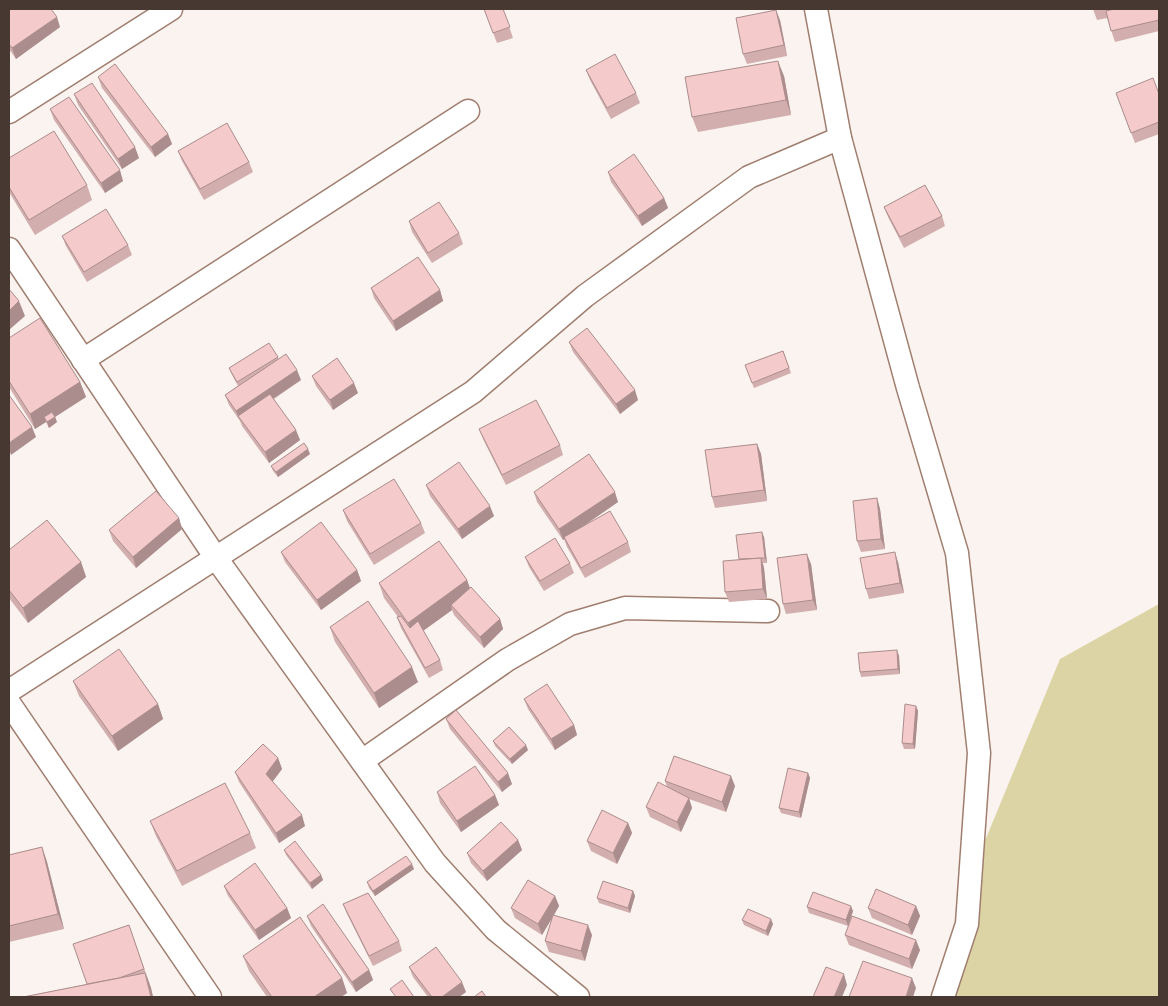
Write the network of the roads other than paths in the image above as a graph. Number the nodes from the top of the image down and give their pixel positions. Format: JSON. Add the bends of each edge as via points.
{"nodes":[{"id":1,"x":171,"y":9,"type":"edge"},
{"id":2,"x":816,"y":9,"type":"edge"},
{"id":3,"x":468,"y":111,"type":"dead end"},
{"id":4,"x":9,"y":112,"type":"edge"},
{"id":5,"x":840,"y":138,"type":"junction"},
{"id":6,"x":9,"y":249,"type":"edge"},
{"id":7,"x":83,"y":360,"type":"junction"},
{"id":8,"x":216,"y":558,"type":"junction"},
{"id":9,"x":768,"y":611,"type":"dead end"},
{"id":10,"x":9,"y":691,"type":"edge"},
{"id":11,"x":9,"y":703,"type":"edge"},
{"id":12,"x":362,"y":761,"type":"junction"},
{"id":13,"x":210,"y":997,"type":"edge"},
{"id":14,"x":578,"y":997,"type":"edge"},
{"id":15,"x":944,"y":997,"type":"edge"}],
"edges":[{"from":1,"to":4,"type":"street"},
{"from":2,"to":5,"type":"street"},
{"from":3,"to":7,"type":"street"},
{"from":5,"to":8,"type":"street","via":[[749,176],[585,296],[473,392]]},
{"from":5,"to":15,"type":"street","via":[[957,554],[979,753],[968,924]]},
{"from":6,"to":7,"type":"street"},
{"from":7,"to":8,"type":"street"},
{"from":8,"to":10,"type":"street"},
{"from":8,"to":12,"type":"street"},
{"from":9,"to":12,"type":"street","via":[[625,608],[570,624],[507,660]]},
{"from":11,"to":13,"type":"street"},
{"from":12,"to":14,"type":"street","via":[[435,862],[496,930]]}]}
